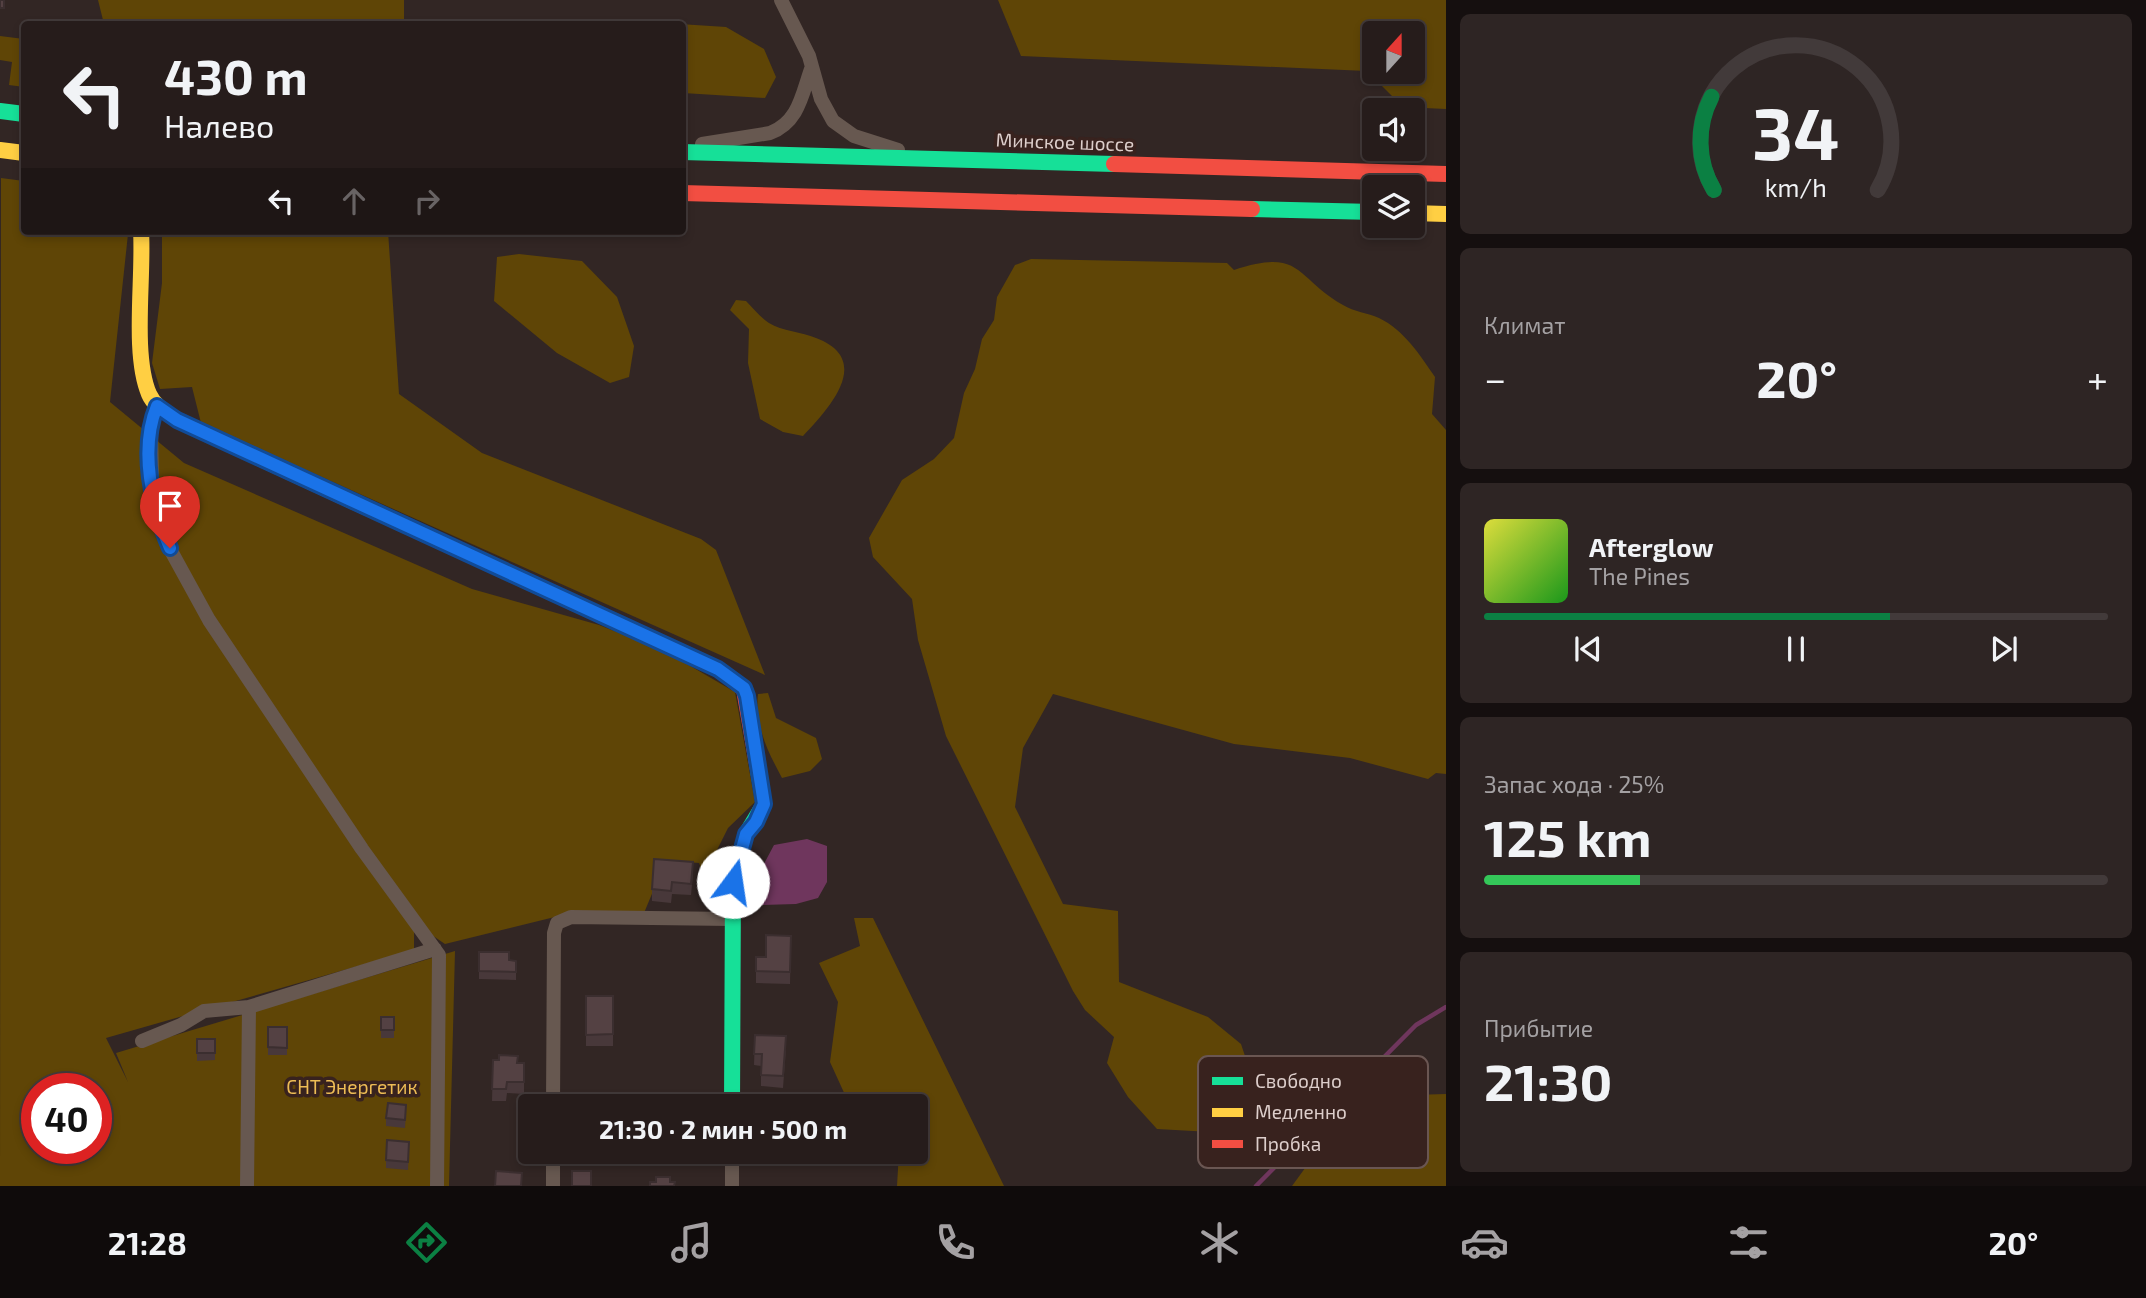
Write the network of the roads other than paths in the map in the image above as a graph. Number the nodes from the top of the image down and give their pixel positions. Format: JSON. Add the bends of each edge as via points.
{"nodes":[{"id":1,"x":781,"y":0,"type":"edge"},
{"id":2,"x":811,"y":69,"type":"junction"},
{"id":3,"x":0,"y":111,"type":"edge"},
{"id":4,"x":21,"y":114,"type":"edge"},
{"id":5,"x":686,"y":149,"type":"edge"},
{"id":6,"x":0,"y":150,"type":"edge"},
{"id":7,"x":686,"y":150,"type":"edge"},
{"id":8,"x":21,"y":153,"type":"edge"},
{"id":9,"x":940,"y":159,"type":"junction"},
{"id":10,"x":1446,"y":174,"type":"edge"},
{"id":11,"x":686,"y":193,"type":"edge"},
{"id":12,"x":1362,"y":212,"type":"edge"},
{"id":13,"x":1425,"y":213,"type":"edge"},
{"id":14,"x":1446,"y":214,"type":"edge"},
{"id":15,"x":142,"y":235,"type":"edge"},
{"id":16,"x":150,"y":235,"type":"edge"},
{"id":17,"x":144,"y":252,"type":"junction"},
{"id":18,"x":157,"y":406,"type":"junction"},
{"id":19,"x":732,"y":919,"type":"junction"},
{"id":20,"x":436,"y":949,"type":"junction"},
{"id":21,"x":249,"y":1007,"type":"junction"},
{"id":22,"x":142,"y":1041,"type":"dead end"},
{"id":23,"x":553,"y":1094,"type":"edge"},
{"id":24,"x":732,"y":1094,"type":"edge"},
{"id":25,"x":553,"y":1164,"type":"edge"},
{"id":26,"x":732,"y":1164,"type":"edge"},
{"id":27,"x":247,"y":1186,"type":"edge"},
{"id":28,"x":437,"y":1186,"type":"edge"},
{"id":29,"x":553,"y":1186,"type":"edge"},
{"id":30,"x":732,"y":1186,"type":"edge"}],
"edges":[{"from":1,"to":2,"type":"street"},
{"from":2,"to":5,"type":"street","via":[[798,108],[781,128]]},
{"from":2,"to":9,"type":"street","via":[[825,108],[845,131],[867,142]]},
{"from":3,"to":4,"type":"main road"},
{"from":6,"to":8,"type":"main road"},
{"from":7,"to":9,"type":"main road","name":"Минское шоссе"},
{"from":9,"to":10,"type":"main road","name":"Минское шоссе"},
{"from":11,"to":12,"type":"main road"},
{"from":13,"to":14,"type":"main road"},
{"from":15,"to":17,"type":"main road"},
{"from":16,"to":17,"type":"street"},
{"from":17,"to":18,"type":"main road","via":[[144,364],[149,396]]},
{"from":18,"to":19,"type":"main road","via":[[177,420],[684,652],[744,688],[764,804],[746,834],[736,865]]},
{"from":18,"to":20,"type":"street","via":[[151,428],[152,482],[156,514],[170,548],[217,631],[362,849]]},
{"from":19,"to":23,"type":"street","via":[[571,917],[557,923]]},
{"from":19,"to":24,"type":"main road"},
{"from":20,"to":21,"type":"street"},
{"from":20,"to":28,"type":"street","via":[[441,974]]},
{"from":21,"to":22,"type":"street","via":[[204,1011]]},
{"from":21,"to":27,"type":"street"},
{"from":25,"to":29,"type":"street"},
{"from":26,"to":30,"type":"street"}]}
